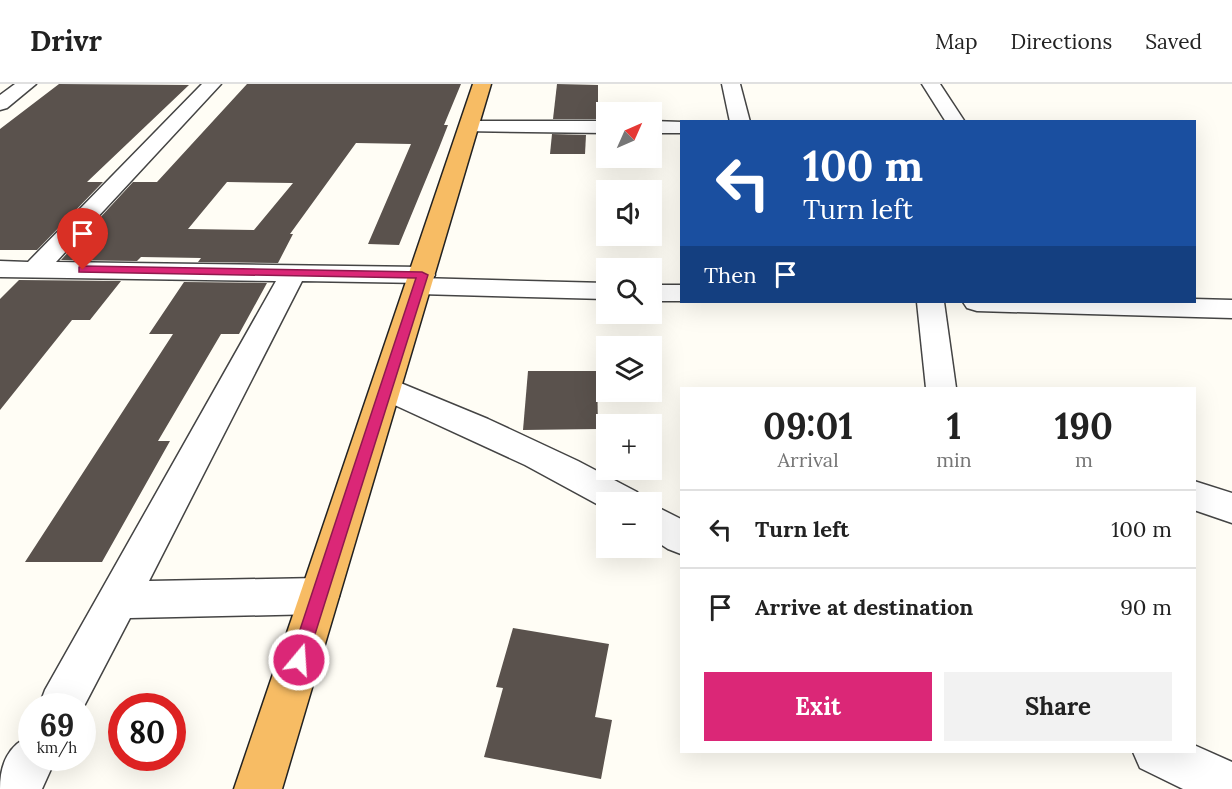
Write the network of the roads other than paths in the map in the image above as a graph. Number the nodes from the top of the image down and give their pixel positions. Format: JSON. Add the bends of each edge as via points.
{"nodes":[{"id":1,"x":27,"y":84,"type":"edge"},
{"id":2,"x":212,"y":84,"type":"edge"},
{"id":3,"x":482,"y":84,"type":"edge"},
{"id":4,"x":731,"y":84,"type":"edge"},
{"id":5,"x":931,"y":84,"type":"edge"},
{"id":6,"x":0,"y":104,"type":"edge"},
{"id":7,"x":740,"y":120,"type":"edge"},
{"id":8,"x":955,"y":120,"type":"edge"},
{"id":9,"x":470,"y":127,"type":"junction"},
{"id":10,"x":596,"y":127,"type":"edge"},
{"id":11,"x":662,"y":127,"type":"edge"},
{"id":12,"x":680,"y":127,"type":"edge"},
{"id":13,"x":36,"y":268,"type":"junction"},
{"id":14,"x":0,"y":269,"type":"edge"},
{"id":15,"x":293,"y":274,"type":"junction"},
{"id":16,"x":420,"y":280,"type":"junction"},
{"id":17,"x":596,"y":290,"type":"edge"},
{"id":18,"x":662,"y":292,"type":"edge"},
{"id":19,"x":680,"y":293,"type":"edge"},
{"id":20,"x":930,"y":303,"type":"edge"},
{"id":21,"x":1074,"y":303,"type":"edge"},
{"id":22,"x":1232,"y":309,"type":"edge"},
{"id":23,"x":941,"y":387,"type":"edge"},
{"id":24,"x":386,"y":388,"type":"junction"},
{"id":25,"x":607,"y":492,"type":"edge"},
{"id":26,"x":1196,"y":496,"type":"edge"},
{"id":27,"x":1232,"y":508,"type":"edge"},
{"id":28,"x":662,"y":526,"type":"edge"},
{"id":29,"x":680,"y":537,"type":"edge"},
{"id":30,"x":319,"y":596,"type":"junction"},
{"id":31,"x":118,"y":600,"type":"junction"},
{"id":32,"x":68,"y":693,"type":"edge"},
{"id":33,"x":1158,"y":753,"type":"edge"},
{"id":34,"x":26,"y":771,"type":"edge"},
{"id":35,"x":1232,"y":787,"type":"edge"},
{"id":36,"x":16,"y":789,"type":"edge"},
{"id":37,"x":258,"y":789,"type":"edge"}],
"edges":[{"from":1,"to":6,"type":"street"},
{"from":2,"to":13,"type":"street"},
{"from":3,"to":9,"type":"highway"},
{"from":4,"to":7,"type":"street"},
{"from":5,"to":8,"type":"street"},
{"from":9,"to":10,"type":"street"},
{"from":9,"to":16,"type":"highway"},
{"from":11,"to":12,"type":"street"},
{"from":13,"to":14,"type":"street"},
{"from":13,"to":15,"type":"street"},
{"from":15,"to":16,"type":"street"},
{"from":15,"to":31,"type":"street"},
{"from":16,"to":17,"type":"street"},
{"from":16,"to":24,"type":"highway"},
{"from":18,"to":19,"type":"street"},
{"from":20,"to":23,"type":"street"},
{"from":21,"to":22,"type":"street"},
{"from":24,"to":25,"type":"street","via":[[507,440]]},
{"from":24,"to":30,"type":"highway"},
{"from":26,"to":27,"type":"street"},
{"from":28,"to":29,"type":"street"},
{"from":30,"to":31,"type":"street"},
{"from":30,"to":37,"type":"highway"},
{"from":31,"to":32,"type":"street"},
{"from":33,"to":35,"type":"street"},
{"from":34,"to":36,"type":"street"}]}
